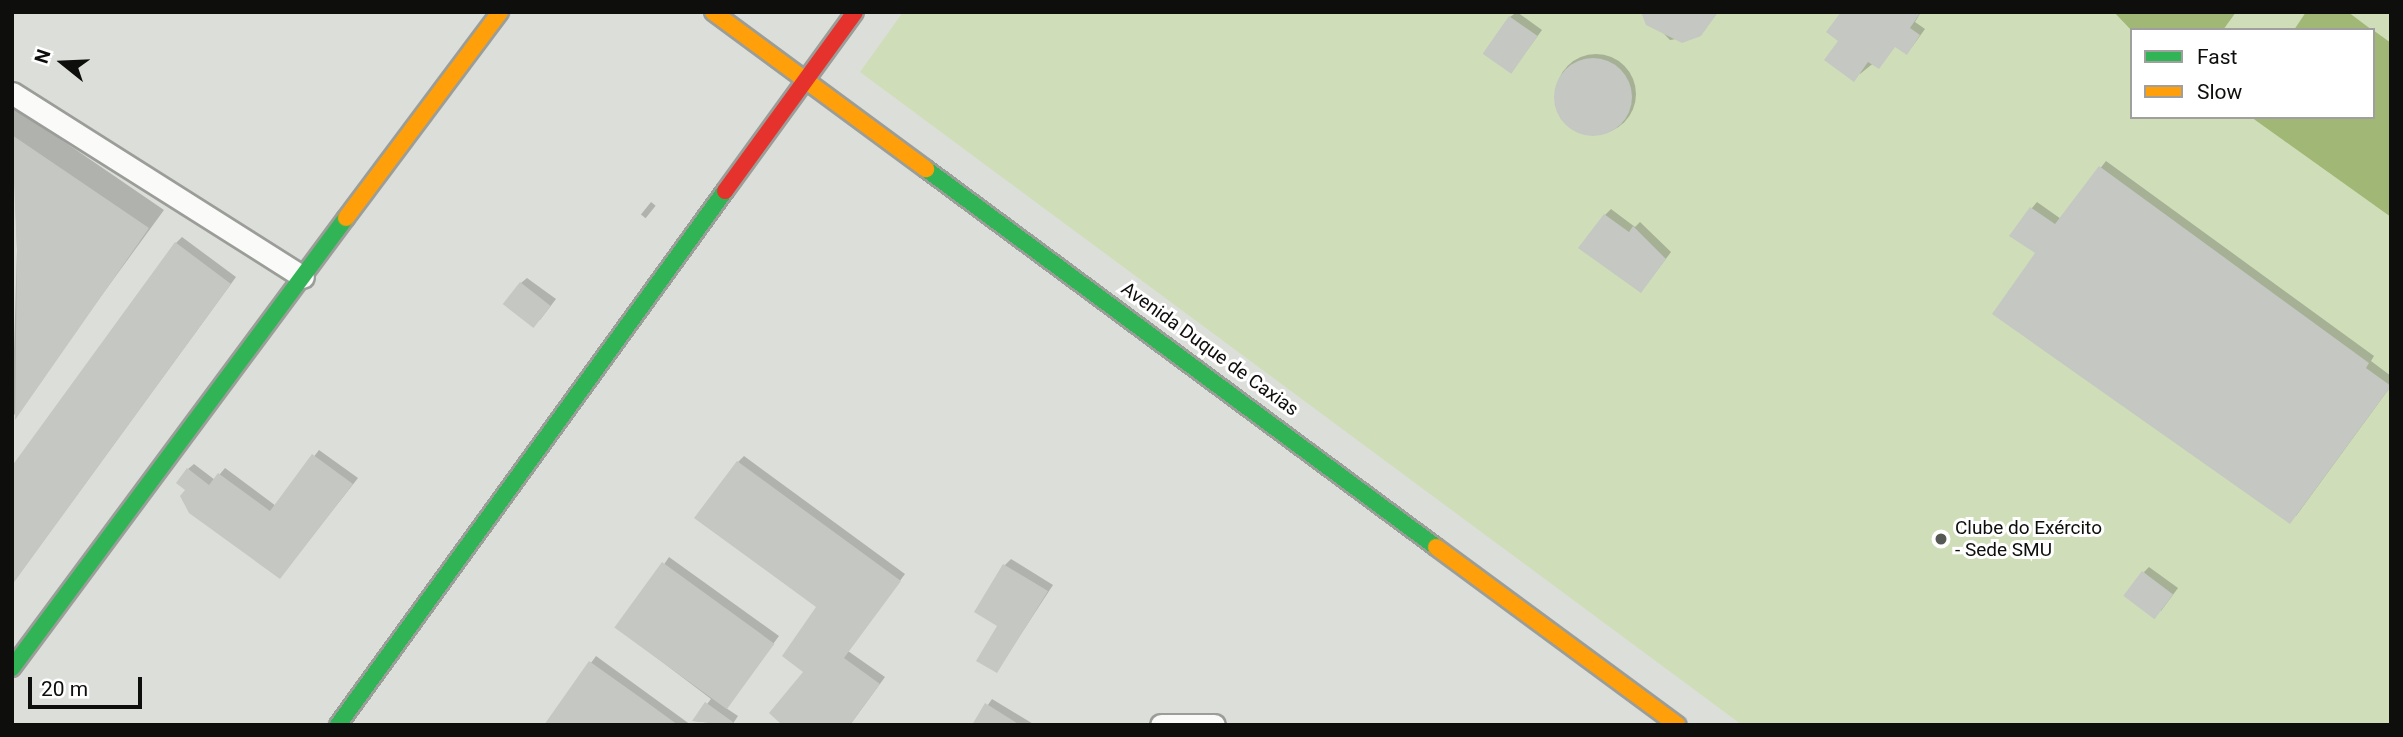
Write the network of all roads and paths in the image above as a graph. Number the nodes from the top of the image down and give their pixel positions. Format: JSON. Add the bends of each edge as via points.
{"nodes":[{"id":1,"x":500,"y":12,"type":"edge"},
{"id":2,"x":713,"y":12,"type":"edge"},
{"id":3,"x":855,"y":12,"type":"edge"},
{"id":4,"x":807,"y":78,"type":"junction"},
{"id":5,"x":12,"y":93,"type":"edge"},
{"id":6,"x":303,"y":277,"type":"junction"},
{"id":7,"x":12,"y":668,"type":"edge"},
{"id":8,"x":338,"y":725,"type":"edge"},
{"id":9,"x":1161,"y":725,"type":"edge"},
{"id":10,"x":1214,"y":725,"type":"edge"},
{"id":11,"x":1677,"y":725,"type":"edge"}],
"edges":[{"from":1,"to":6,"type":"street"},
{"from":2,"to":4,"type":"street","name":"Avenida Duque de Caxias"},
{"from":3,"to":4,"type":"street"},
{"from":4,"to":8,"type":"street"},
{"from":4,"to":11,"type":"street","name":"Avenida Duque de Caxias"},
{"from":5,"to":6,"type":"lane"},
{"from":6,"to":7,"type":"street"},
{"from":9,"to":10,"type":"lane"}]}
